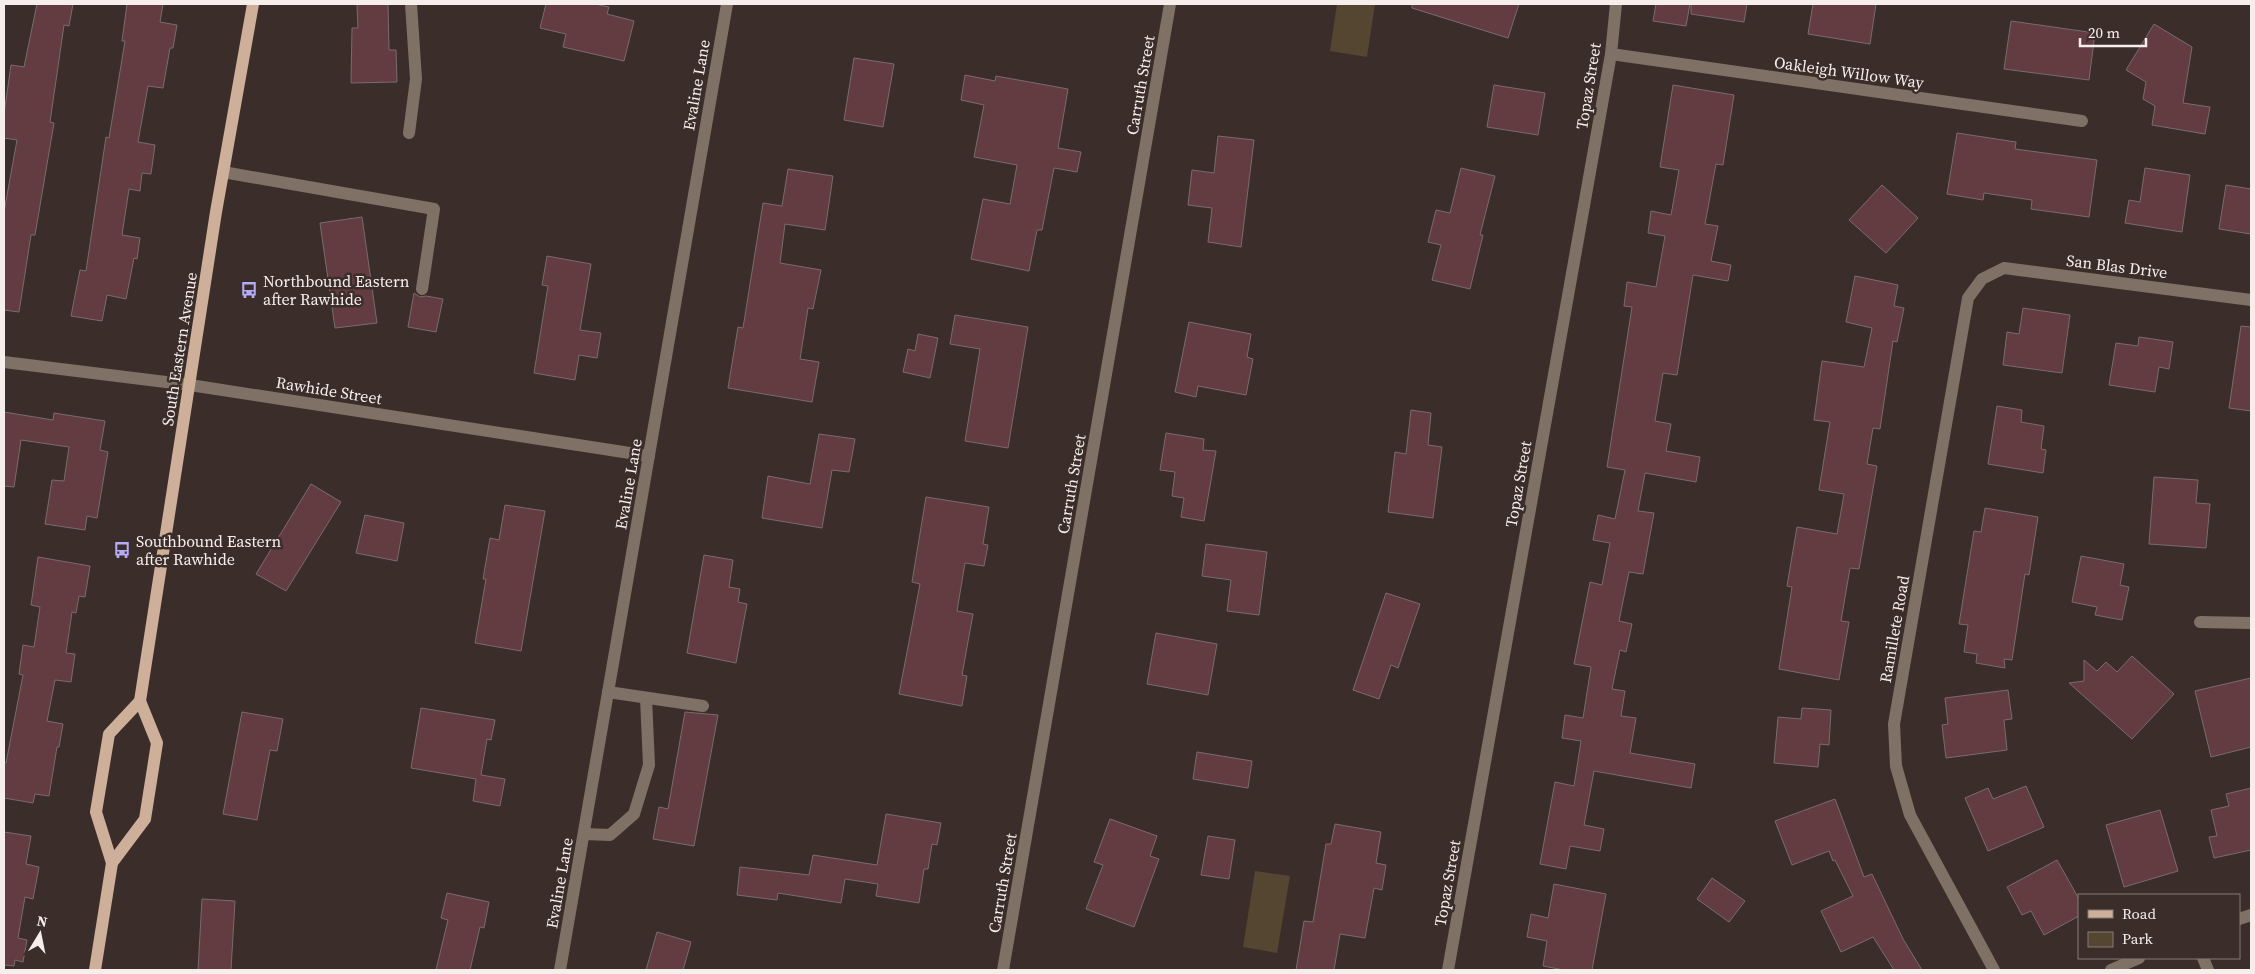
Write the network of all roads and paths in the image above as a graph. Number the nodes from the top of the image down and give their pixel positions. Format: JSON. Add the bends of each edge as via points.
{"nodes":[{"id":1,"x":253,"y":4,"type":"edge"},
{"id":2,"x":411,"y":4,"type":"edge"},
{"id":3,"x":727,"y":4,"type":"edge"},
{"id":4,"x":1170,"y":4,"type":"edge"},
{"id":5,"x":1616,"y":4,"type":"edge"},
{"id":6,"x":1611,"y":54,"type":"junction"},
{"id":7,"x":2082,"y":121,"type":"dead end"},
{"id":8,"x":409,"y":133,"type":"dead end"},
{"id":9,"x":223,"y":172,"type":"junction"},
{"id":10,"x":1982,"y":279,"type":"joint"},
{"id":11,"x":422,"y":289,"type":"dead end"},
{"id":12,"x":2251,"y":300,"type":"edge"},
{"id":13,"x":4,"y":362,"type":"edge"},
{"id":14,"x":190,"y":385,"type":"junction"},
{"id":15,"x":649,"y":456,"type":"junction"},
{"id":16,"x":2200,"y":622,"type":"dead end"},
{"id":17,"x":2251,"y":623,"type":"edge"},
{"id":18,"x":608,"y":692,"type":"junction"},
{"id":19,"x":646,"y":698,"type":"junction"},
{"id":20,"x":140,"y":700,"type":"junction"},
{"id":21,"x":703,"y":706,"type":"dead end"},
{"id":22,"x":584,"y":834,"type":"junction"},
{"id":23,"x":112,"y":863,"type":"junction"},
{"id":24,"x":2137,"y":959,"type":"edge"},
{"id":25,"x":95,"y":970,"type":"edge"},
{"id":26,"x":560,"y":970,"type":"edge"},
{"id":27,"x":1003,"y":970,"type":"edge"},
{"id":28,"x":1448,"y":970,"type":"edge"},
{"id":29,"x":1994,"y":970,"type":"edge"},
{"id":30,"x":2111,"y":970,"type":"edge"}],
"edges":[{"from":1,"to":9,"type":"main road","name":"South Eastern Avenue"},
{"from":2,"to":8,"type":"street","via":[[416,79]]},
{"from":3,"to":15,"type":"street","name":"Evaline Lane"},
{"from":4,"to":27,"type":"street","name":"Carruth Street"},
{"from":5,"to":6,"type":"street","name":"Topaz Street"},
{"from":6,"to":7,"type":"street","name":"Oakleigh Willow Way"},
{"from":6,"to":28,"type":"street","name":"Topaz Street"},
{"from":9,"to":11,"type":"street","via":[[434,209]]},
{"from":9,"to":14,"type":"main road","name":"South Eastern Avenue"},
{"from":10,"to":12,"type":"street","name":"San Blas Drive","via":[[2004,268]]},
{"from":10,"to":29,"type":"street","name":"Ramillete Road","via":[[1968,298],[1894,724],[1896,766],[1910,815]]},
{"from":13,"to":14,"type":"street","name":"Rawhide Street"},
{"from":14,"to":15,"type":"street","name":"Rawhide Street"},
{"from":14,"to":20,"type":"main road","name":"South Eastern Avenue"},
{"from":15,"to":18,"type":"street","name":"Evaline Lane"},
{"from":16,"to":17,"type":"street"},
{"from":18,"to":19,"type":"street"},
{"from":18,"to":22,"type":"street","name":"Evaline Lane"},
{"from":19,"to":21,"type":"street"},
{"from":19,"to":22,"type":"street","via":[[649,765],[634,814],[610,835]]},
{"from":20,"to":23,"type":"main road","via":[[157,743],[145,819]]},
{"from":20,"to":23,"type":"main road","via":[[109,734],[97,803],[96,812]]},
{"from":22,"to":26,"type":"street","name":"Evaline Lane"},
{"from":23,"to":25,"type":"main road"},
{"from":24,"to":30,"type":"street"}]}
